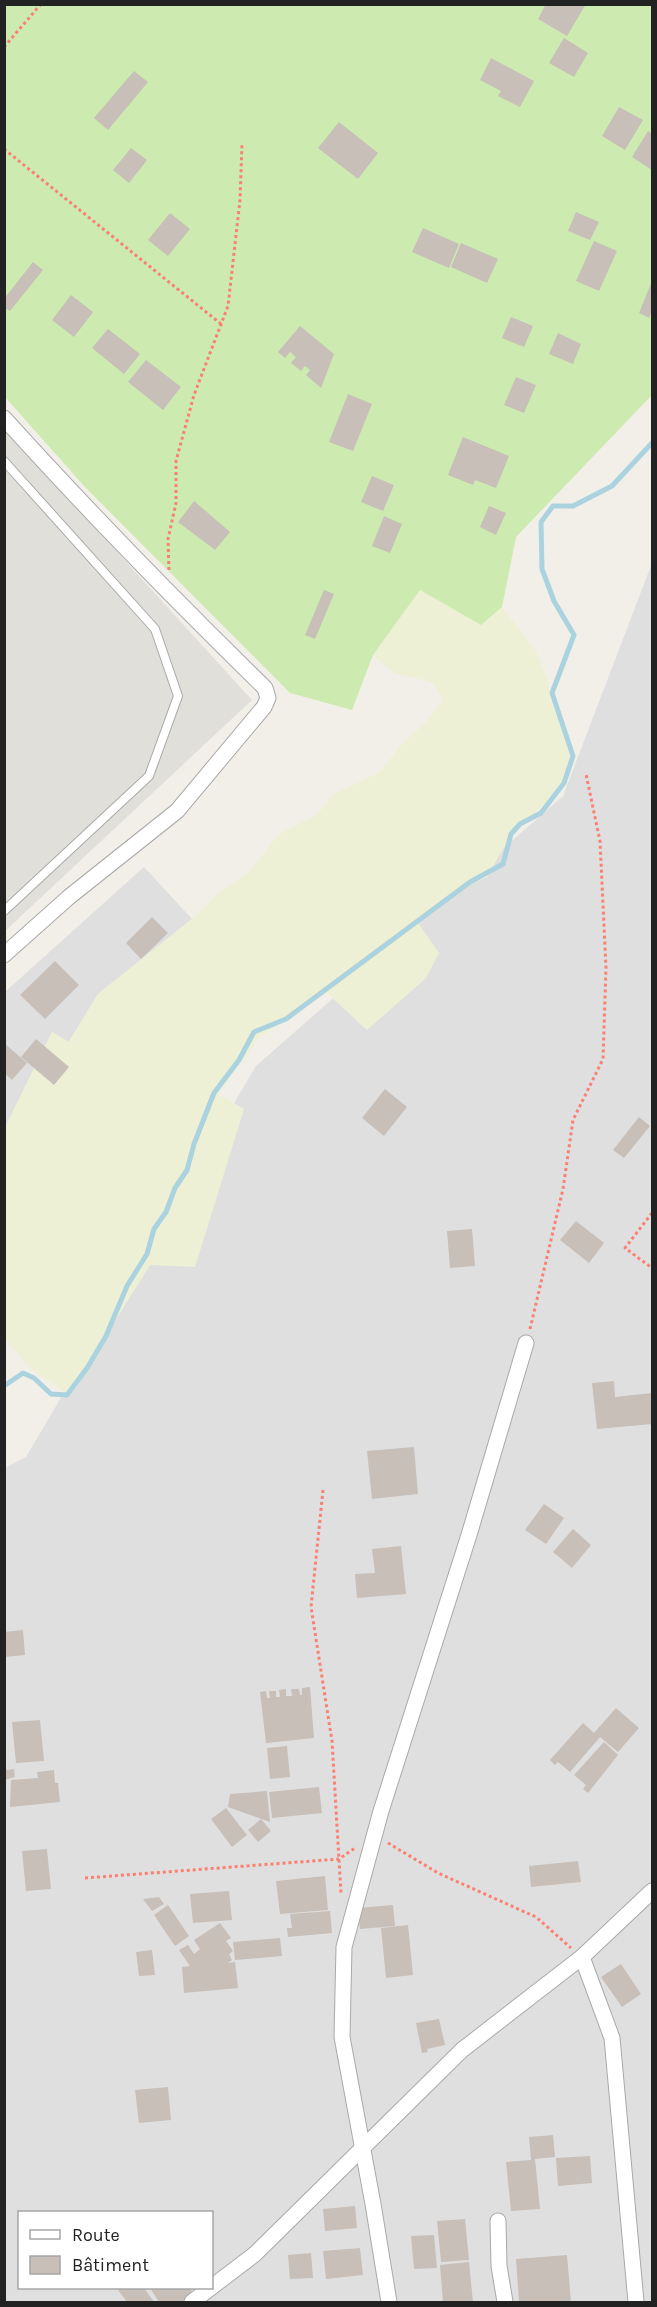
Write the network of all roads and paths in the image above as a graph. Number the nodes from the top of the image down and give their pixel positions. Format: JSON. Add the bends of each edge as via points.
{"nodes":[{"id":1,"x":41,"y":4,"type":"edge"},
{"id":2,"x":4,"y":47,"type":"edge"},
{"id":3,"x":242,"y":144,"type":"dead end"},
{"id":4,"x":4,"y":149,"type":"edge"},
{"id":5,"x":221,"y":324,"type":"junction"},
{"id":6,"x":4,"y":418,"type":"edge"},
{"id":7,"x":4,"y":460,"type":"edge"},
{"id":8,"x":169,"y":595,"type":"junction"},
{"id":9,"x":585,"y":774,"type":"dead end"},
{"id":10,"x":4,"y":911,"type":"edge"},
{"id":11,"x":4,"y":955,"type":"edge"},
{"id":12,"x":652,"y":1213,"type":"edge"},
{"id":13,"x":652,"y":1269,"type":"edge"},
{"id":14,"x":526,"y":1343,"type":"joint"},
{"id":15,"x":323,"y":1490,"type":"dead end"},
{"id":16,"x":375,"y":1835,"type":"junction"},
{"id":17,"x":339,"y":1859,"type":"junction"},
{"id":18,"x":85,"y":1878,"type":"dead end"},
{"id":19,"x":652,"y":1891,"type":"edge"},
{"id":20,"x":342,"y":1903,"type":"dead end"},
{"id":21,"x":582,"y":1957,"type":"junction"},
{"id":22,"x":363,"y":2147,"type":"junction"},
{"id":23,"x":498,"y":2221,"type":"dead end"},
{"id":24,"x":213,"y":2286,"type":"edge"},
{"id":25,"x":209,"y":2289,"type":"edge"},
{"id":26,"x":192,"y":2302,"type":"edge"},
{"id":27,"x":389,"y":2302,"type":"edge"},
{"id":28,"x":505,"y":2302,"type":"edge"},
{"id":29,"x":636,"y":2302,"type":"edge"}],
"edges":[{"from":1,"to":2,"type":"path"},
{"from":3,"to":5,"type":"path","via":[[228,306]]},
{"from":4,"to":5,"type":"path"},
{"from":5,"to":8,"type":"path","via":[[194,394],[176,461],[176,503],[168,539]]},
{"from":6,"to":8,"type":"street"},
{"from":7,"to":10,"type":"lane","via":[[155,629],[178,696],[149,776]]},
{"from":8,"to":11,"type":"street","via":[[265,688],[268,698],[264,707],[177,811]]},
{"from":9,"to":14,"type":"path","via":[[600,841],[606,968],[603,1059],[573,1120],[563,1189]]},
{"from":12,"to":13,"type":"path","via":[[625,1248]]},
{"from":14,"to":16,"type":"street"},
{"from":15,"to":17,"type":"path","via":[[311,1607],[332,1741]]},
{"from":16,"to":17,"type":"path"},
{"from":16,"to":21,"type":"path","via":[[438,1873],[536,1917]]},
{"from":16,"to":22,"type":"street","via":[[344,1947],[342,2037]]},
{"from":17,"to":18,"type":"path"},
{"from":17,"to":20,"type":"path"},
{"from":19,"to":21,"type":"street"},
{"from":21,"to":22,"type":"street","via":[[462,2050]]},
{"from":21,"to":29,"type":"street","via":[[612,2038]]},
{"from":22,"to":24,"type":"street","via":[[255,2254]]},
{"from":22,"to":27,"type":"street"},
{"from":23,"to":28,"type":"street"},
{"from":25,"to":26,"type":"street"}]}
